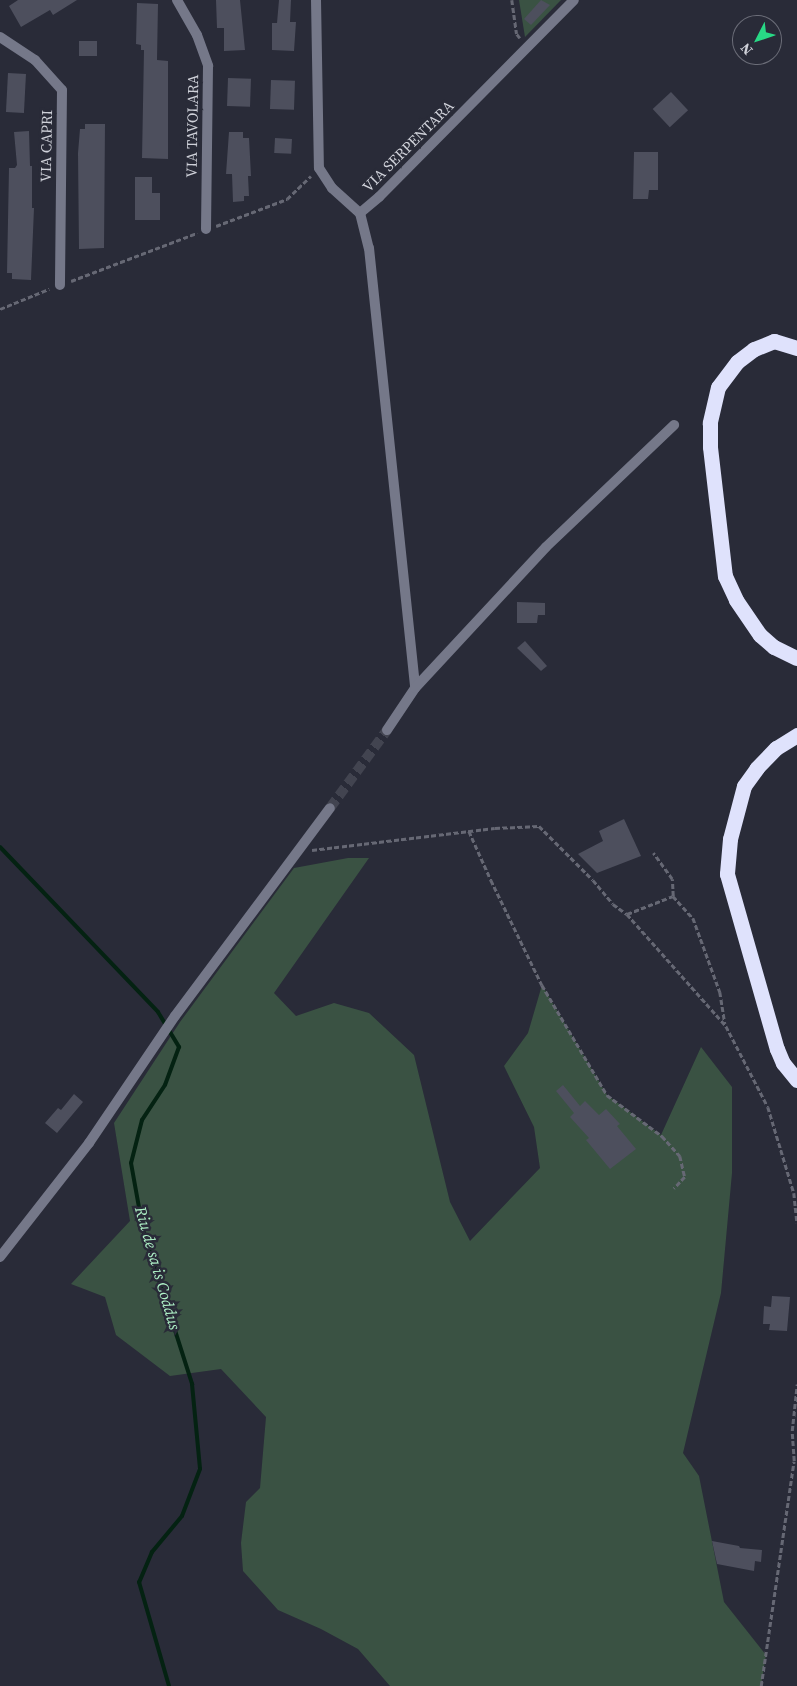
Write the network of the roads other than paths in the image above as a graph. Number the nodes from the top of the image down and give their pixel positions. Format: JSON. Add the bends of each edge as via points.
{"nodes":[{"id":1,"x":177,"y":0,"type":"edge"},
{"id":2,"x":316,"y":0,"type":"edge"},
{"id":3,"x":574,"y":0,"type":"edge"},
{"id":4,"x":0,"y":37,"type":"edge"},
{"id":5,"x":360,"y":213,"type":"junction"},
{"id":6,"x":206,"y":230,"type":"road end"},
{"id":7,"x":60,"y":285,"type":"road end"},
{"id":8,"x":797,"y":348,"type":"edge"},
{"id":9,"x":674,"y":425,"type":"dead end"},
{"id":10,"x":797,"y":658,"type":"edge"},
{"id":11,"x":415,"y":688,"type":"junction"},
{"id":12,"x":387,"y":730,"type":"tunnel mouth"},
{"id":13,"x":797,"y":735,"type":"edge"},
{"id":14,"x":330,"y":808,"type":"tunnel mouth"},
{"id":15,"x":797,"y":1080,"type":"edge"},
{"id":16,"x":0,"y":1257,"type":"edge"}],
"edges":[{"from":1,"to":6,"type":"street","name":"VIA TAVOLARA","via":[[197,35],[208,66]]},
{"from":2,"to":5,"type":"street","name":"VIA SERPENTARA","via":[[319,168],[332,188]]},
{"from":3,"to":5,"type":"street","name":"VIA SERPENTARA"},
{"from":4,"to":7,"type":"street","name":"VIA CAPRI","via":[[35,60],[62,90]]},
{"from":5,"to":11,"type":"street","via":[[369,248]]},
{"from":8,"to":10,"type":"highway","via":[[774,341],[746,355],[728,372],[718,387],[713,404],[710,439],[724,576],[760,635],[774,647]]},
{"from":9,"to":11,"type":"street","via":[[546,547]]},
{"from":11,"to":12,"type":"street"},
{"from":13,"to":15,"type":"highway","via":[[776,748],[744,786],[730,839],[727,874],[777,1050],[783,1064]]},
{"from":14,"to":16,"type":"street","via":[[171,1022],[89,1144]]}]}
